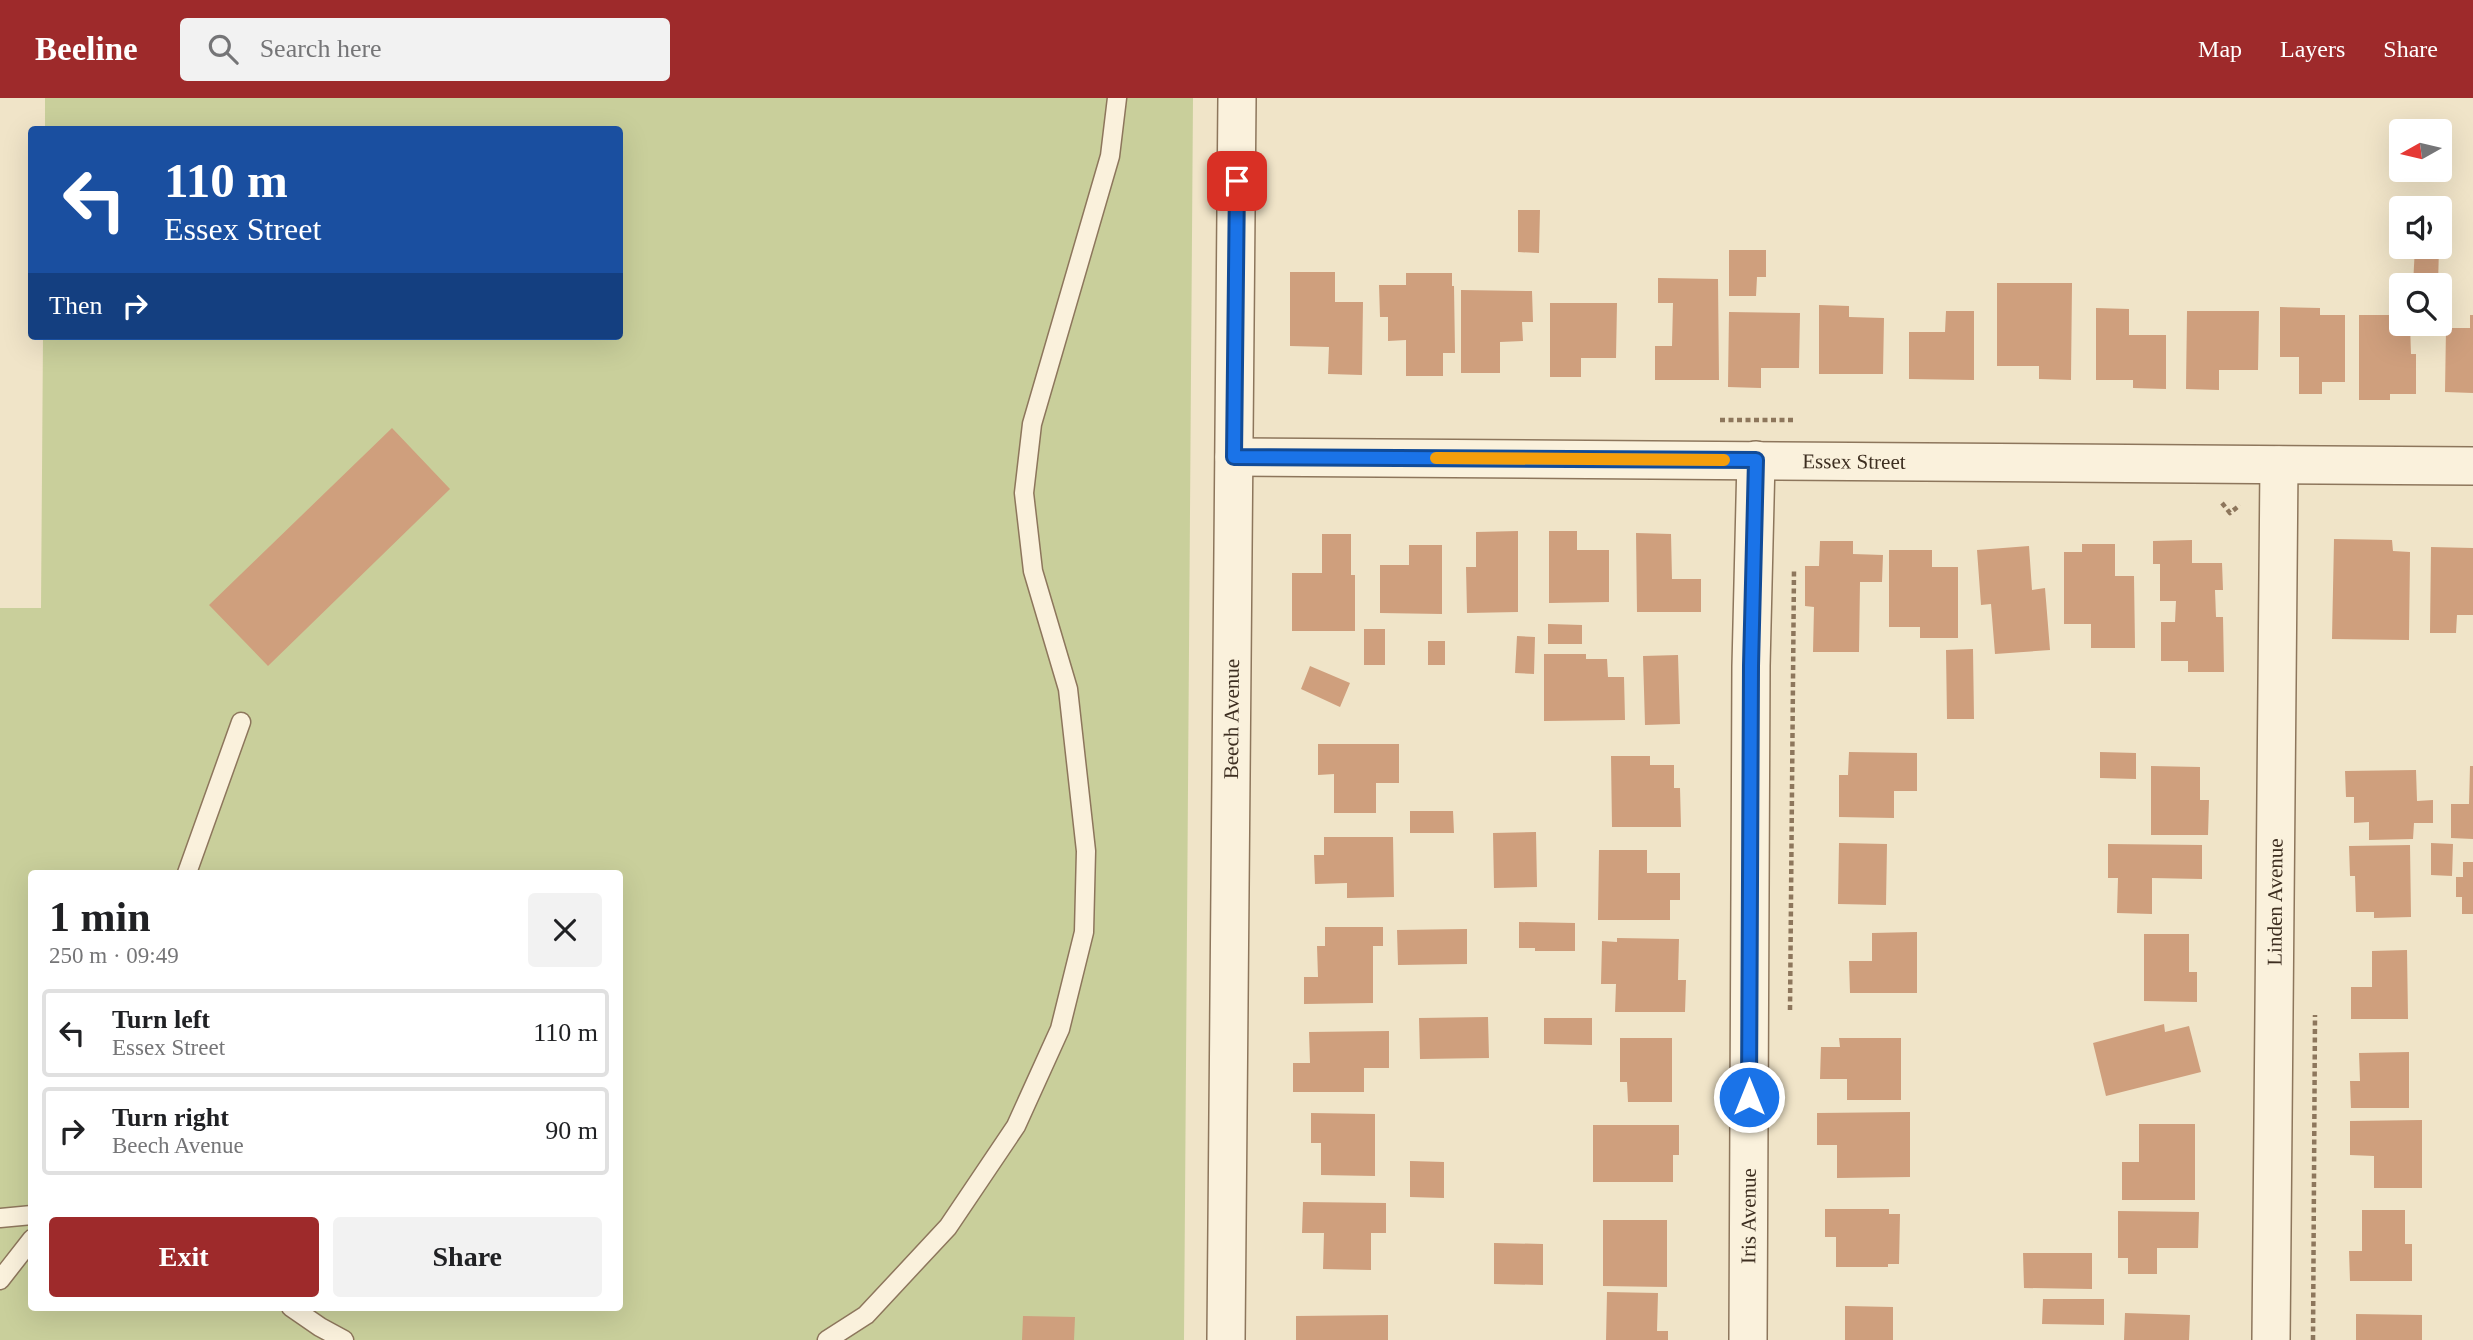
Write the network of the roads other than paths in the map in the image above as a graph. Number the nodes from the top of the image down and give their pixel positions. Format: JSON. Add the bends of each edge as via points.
{"nodes":[{"id":1,"x":1117,"y":98,"type":"edge"},
{"id":2,"x":1237,"y":98,"type":"edge"},
{"id":3,"x":1234,"y":457,"type":"junction"},
{"id":4,"x":1756,"y":460,"type":"junction"},
{"id":5,"x":2279,"y":465,"type":"junction"},
{"id":6,"x":2473,"y":466,"type":"edge"},
{"id":7,"x":240,"y":722,"type":"dead end"},
{"id":8,"x":188,"y":870,"type":"edge"},
{"id":9,"x":28,"y":1215,"type":"edge"},
{"id":10,"x":0,"y":1218,"type":"edge"},
{"id":11,"x":28,"y":1244,"type":"edge"},
{"id":12,"x":0,"y":1280,"type":"edge"},
{"id":13,"x":297,"y":1311,"type":"edge"},
{"id":14,"x":344,"y":1340,"type":"edge"},
{"id":15,"x":827,"y":1340,"type":"edge"},
{"id":16,"x":1226,"y":1340,"type":"edge"},
{"id":17,"x":1748,"y":1340,"type":"edge"},
{"id":18,"x":2271,"y":1340,"type":"edge"}],
"edges":[{"from":1,"to":15,"type":"lane","via":[[1110,156],[1032,424],[1024,494],[1033,571],[1068,689],[1086,850],[1084,932],[1060,1029],[1016,1126],[948,1227],[866,1315]]},
{"from":2,"to":3,"type":"street","name":"Beech Avenue"},
{"from":3,"to":4,"type":"street","name":"Essex Street"},
{"from":3,"to":16,"type":"street","name":"Beech Avenue"},
{"from":4,"to":5,"type":"street","name":"Essex Street"},
{"from":4,"to":17,"type":"street","name":"Iris Avenue"},
{"from":5,"to":6,"type":"street","name":"Essex Street"},
{"from":5,"to":18,"type":"street","name":"Linden Avenue"},
{"from":7,"to":8,"type":"lane"},
{"from":9,"to":10,"type":"lane"},
{"from":11,"to":12,"type":"lane"},
{"from":13,"to":14,"type":"lane"}]}
